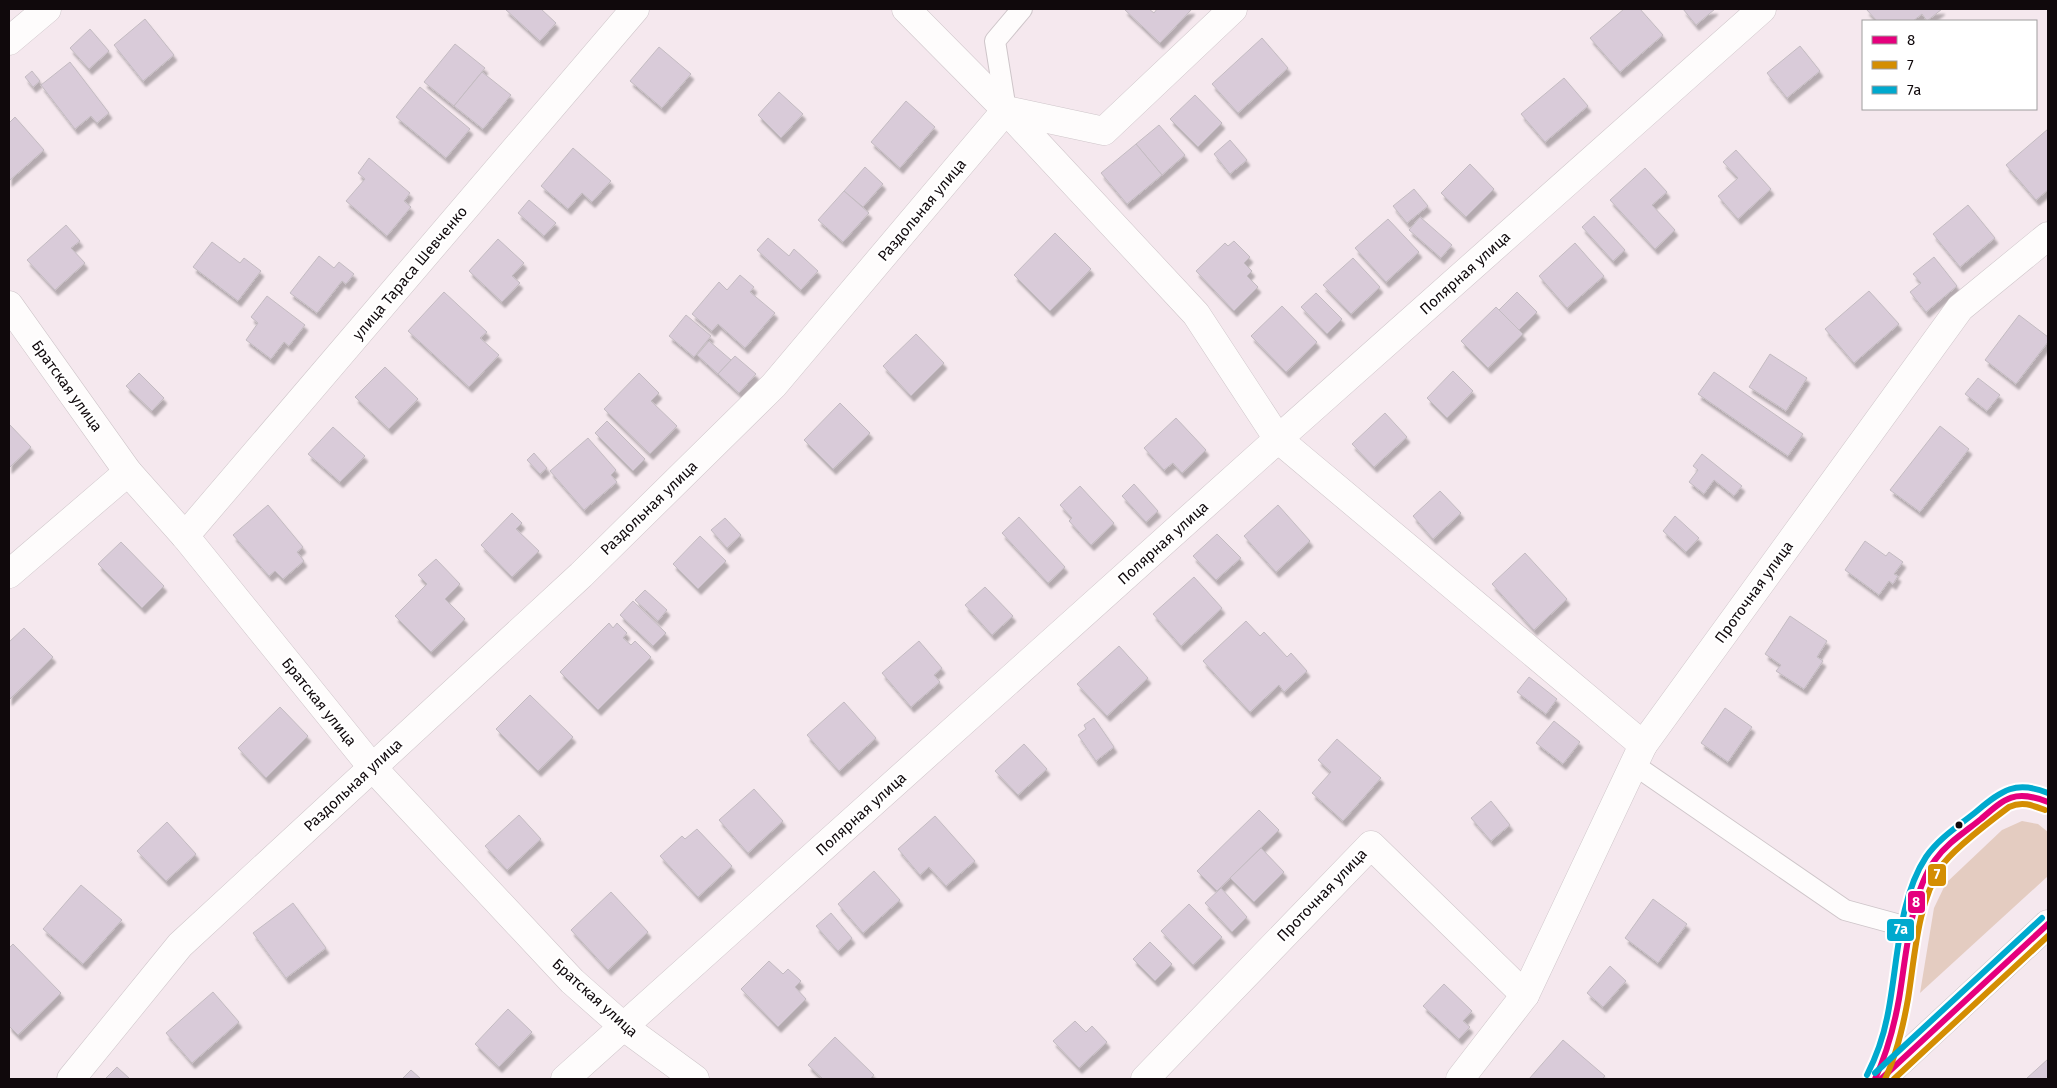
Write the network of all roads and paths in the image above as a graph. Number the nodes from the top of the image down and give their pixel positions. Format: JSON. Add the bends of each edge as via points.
{"nodes":[{"id":1,"x":47,"y":9,"type":"edge"},
{"id":2,"x":635,"y":9,"type":"edge"},
{"id":3,"x":906,"y":9,"type":"edge"},
{"id":4,"x":1022,"y":9,"type":"edge"},
{"id":5,"x":1233,"y":9,"type":"edge"},
{"id":6,"x":1762,"y":9,"type":"edge"},
{"id":7,"x":9,"y":41,"type":"edge"},
{"id":8,"x":1006,"y":110,"type":"junction"},
{"id":9,"x":2048,"y":236,"type":"edge"},
{"id":10,"x":9,"y":305,"type":"edge"},
{"id":11,"x":1278,"y":439,"type":"junction"},
{"id":12,"x":128,"y":472,"type":"junction"},
{"id":13,"x":185,"y":536,"type":"junction"},
{"id":14,"x":9,"y":574,"type":"edge"},
{"id":15,"x":1638,"y":754,"type":"junction"},
{"id":16,"x":372,"y":767,"type":"junction"},
{"id":17,"x":2048,"y":802,"type":"edge"},
{"id":18,"x":2048,"y":924,"type":"edge"},
{"id":19,"x":1910,"y":928,"type":"junction"},
{"id":20,"x":1525,"y":995,"type":"junction"},
{"id":21,"x":624,"y":1027,"type":"junction"},
{"id":22,"x":71,"y":1079,"type":"edge"},
{"id":23,"x":565,"y":1079,"type":"edge"},
{"id":24,"x":695,"y":1079,"type":"edge"},
{"id":25,"x":1145,"y":1079,"type":"edge"},
{"id":26,"x":1460,"y":1079,"type":"edge"},
{"id":27,"x":1874,"y":1079,"type":"edge"},
{"id":28,"x":1881,"y":1079,"type":"edge"}],
"edges":[{"from":1,"to":7,"type":"street"},
{"from":2,"to":13,"type":"street","name":"улица Тараса Шевченко"},
{"from":3,"to":8,"type":"street"},
{"from":4,"to":8,"type":"lane","via":[[995,41]]},
{"from":5,"to":8,"type":"street","via":[[1104,131]]},
{"from":6,"to":11,"type":"street","name":"Полярная улица"},
{"from":8,"to":11,"type":"street","via":[[1196,314]]},
{"from":8,"to":16,"type":"street","name":"Раздольная улица","via":[[774,385],[581,575]]},
{"from":9,"to":15,"type":"street","name":"Проточная улица","via":[[1960,308]]},
{"from":10,"to":12,"type":"street","name":"Братская улица"},
{"from":11,"to":15,"type":"street"},
{"from":11,"to":21,"type":"street","name":"Полярная улица"},
{"from":12,"to":13,"type":"street","name":"Братская улица"},
{"from":12,"to":14,"type":"street"},
{"from":13,"to":16,"type":"street","name":"Братская улица"},
{"from":15,"to":19,"type":"lane","via":[[1845,910]]},
{"from":15,"to":20,"type":"street","name":"Проточная улица"},
{"from":16,"to":21,"type":"street","name":"Братская улица","via":[[572,981]]},
{"from":16,"to":22,"type":"street","name":"Раздольная улица","via":[[180,945]]},
{"from":17,"to":19,"type":"lane","via":[[2026,794],[2004,798],[1962,834],[1935,860],[1920,889]]},
{"from":18,"to":28,"type":"street"},
{"from":19,"to":27,"type":"lane","via":[[1891,1038],[1883,1064]]},
{"from":20,"to":25,"type":"street","name":"Проточная улица","via":[[1371,845]]},
{"from":20,"to":26,"type":"street","name":"Проточная улица"},
{"from":21,"to":23,"type":"street","name":"Полярная улица"},
{"from":21,"to":24,"type":"street","name":"Братская улица"}]}
